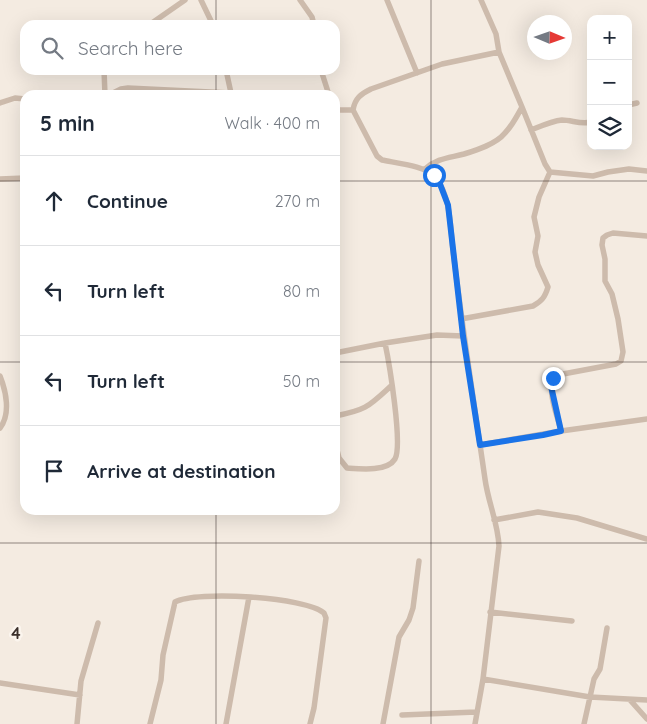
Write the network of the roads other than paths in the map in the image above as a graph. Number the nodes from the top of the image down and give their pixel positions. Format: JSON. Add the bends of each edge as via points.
{"nodes":[{"id":1,"x":185,"y":0,"type":"edge"},
{"id":2,"x":201,"y":0,"type":"edge"},
{"id":3,"x":300,"y":0,"type":"edge"},
{"id":4,"x":387,"y":0,"type":"edge"},
{"id":5,"x":481,"y":0,"type":"edge"},
{"id":6,"x":156,"y":20,"type":"edge"},
{"id":7,"x":211,"y":20,"type":"edge"},
{"id":8,"x":313,"y":20,"type":"edge"},
{"id":9,"x":499,"y":52,"type":"junction"},
{"id":10,"x":417,"y":73,"type":"junction"},
{"id":11,"x":104,"y":75,"type":"edge"},
{"id":12,"x":227,"y":75,"type":"edge"},
{"id":13,"x":323,"y":75,"type":"edge"},
{"id":14,"x":105,"y":90,"type":"edge"},
{"id":15,"x":119,"y":90,"type":"edge"},
{"id":16,"x":155,"y":90,"type":"edge"},
{"id":17,"x":230,"y":90,"type":"edge"},
{"id":18,"x":328,"y":90,"type":"edge"},
{"id":19,"x":20,"y":98,"type":"edge"},
{"id":20,"x":0,"y":102,"type":"edge"},
{"id":21,"x":637,"y":103,"type":"dead end"},
{"id":22,"x":632,"y":104,"type":"edge"},
{"id":23,"x":522,"y":107,"type":"junction"},
{"id":24,"x":340,"y":110,"type":"edge"},
{"id":25,"x":354,"y":110,"type":"junction"},
{"id":26,"x":587,"y":122,"type":"edge"},
{"id":27,"x":531,"y":130,"type":"junction"},
{"id":28,"x":425,"y":169,"type":"junction"},
{"id":29,"x":647,"y":171,"type":"edge"},
{"id":30,"x":550,"y":172,"type":"junction"},
{"id":31,"x":20,"y":178,"type":"edge"},
{"id":32,"x":0,"y":179,"type":"edge"},
{"id":33,"x":647,"y":236,"type":"edge"},
{"id":34,"x":461,"y":319,"type":"junction"},
{"id":35,"x":463,"y":336,"type":"junction"},
{"id":36,"x":385,"y":343,"type":"junction"},
{"id":37,"x":340,"y":353,"type":"edge"},
{"id":38,"x":0,"y":376,"type":"edge"},
{"id":39,"x":392,"y":385,"type":"junction"},
{"id":40,"x":340,"y":415,"type":"edge"},
{"id":41,"x":647,"y":419,"type":"edge"},
{"id":42,"x":0,"y":428,"type":"edge"},
{"id":43,"x":561,"y":431,"type":"junction"},
{"id":44,"x":480,"y":445,"type":"junction"},
{"id":45,"x":340,"y":459,"type":"edge"},
{"id":46,"x":494,"y":520,"type":"junction"},
{"id":47,"x":647,"y":539,"type":"edge"},
{"id":48,"x":419,"y":561,"type":"dead end"},
{"id":49,"x":250,"y":597,"type":"junction"},
{"id":50,"x":490,"y":612,"type":"junction"},
{"id":51,"x":572,"y":621,"type":"dead end"},
{"id":52,"x":98,"y":622,"type":"dead end"},
{"id":53,"x":607,"y":628,"type":"dead end"},
{"id":54,"x":483,"y":678,"type":"junction"},
{"id":55,"x":0,"y":683,"type":"edge"},
{"id":56,"x":80,"y":695,"type":"junction"},
{"id":57,"x":590,"y":697,"type":"junction"},
{"id":58,"x":630,"y":700,"type":"junction"},
{"id":59,"x":647,"y":700,"type":"edge"},
{"id":60,"x":476,"y":712,"type":"junction"},
{"id":61,"x":402,"y":715,"type":"dead end"},
{"id":62,"x":647,"y":719,"type":"edge"},
{"id":63,"x":78,"y":724,"type":"edge"},
{"id":64,"x":150,"y":724,"type":"edge"},
{"id":65,"x":226,"y":724,"type":"edge"},
{"id":66,"x":310,"y":724,"type":"edge"},
{"id":67,"x":383,"y":724,"type":"edge"},
{"id":68,"x":475,"y":724,"type":"edge"},
{"id":69,"x":584,"y":724,"type":"edge"}],
"edges":[{"from":1,"to":6,"type":"street"},
{"from":2,"to":7,"type":"street"},
{"from":3,"to":8,"type":"street"},
{"from":4,"to":10,"type":"street"},
{"from":5,"to":9,"type":"street","via":[[496,34]]},
{"from":9,"to":10,"type":"street","via":[[442,64]]},
{"from":9,"to":23,"type":"street"},
{"from":10,"to":25,"type":"street","via":[[361,94],[354,102]]},
{"from":11,"to":14,"type":"street"},
{"from":12,"to":17,"type":"street"},
{"from":13,"to":18,"type":"street"},
{"from":15,"to":16,"type":"street"},
{"from":19,"to":20,"type":"street"},
{"from":21,"to":22,"type":"street"},
{"from":23,"to":27,"type":"street"},
{"from":23,"to":28,"type":"street","via":[[499,139],[477,150],[440,159]]},
{"from":24,"to":25,"type":"street"},
{"from":25,"to":28,"type":"street","via":[[377,156],[382,160]]},
{"from":26,"to":27,"type":"street","via":[[564,120]]},
{"from":27,"to":30,"type":"street"},
{"from":28,"to":34,"type":"street","via":[[440,184],[448,205]]},
{"from":29,"to":30,"type":"street","via":[[629,169],[593,176]]},
{"from":30,"to":34,"type":"street","via":[[534,217],[538,236],[535,252],[548,287],[546,296],[533,306]]},
{"from":31,"to":32,"type":"street"},
{"from":33,"to":43,"type":"street","via":[[613,233],[603,238],[605,280],[618,319],[621,361],[553,378],[551,386]]},
{"from":34,"to":35,"type":"street"},
{"from":35,"to":36,"type":"street","via":[[437,335]]},
{"from":35,"to":44,"type":"street"},
{"from":36,"to":37,"type":"street"},
{"from":36,"to":39,"type":"street"},
{"from":38,"to":42,"type":"street","via":[[6,407]]},
{"from":39,"to":40,"type":"street","via":[[370,406]]},
{"from":39,"to":45,"type":"street","via":[[397,438],[394,459],[377,468],[347,468]]},
{"from":41,"to":43,"type":"street"},
{"from":43,"to":44,"type":"street"},
{"from":44,"to":46,"type":"street"},
{"from":46,"to":47,"type":"street","via":[[538,512],[577,518]]},
{"from":46,"to":50,"type":"street","via":[[498,546]]},
{"from":48,"to":67,"type":"street","via":[[413,608],[399,637]]},
{"from":49,"to":64,"type":"street","via":[[218,595],[175,602]]},
{"from":49,"to":65,"type":"street"},
{"from":49,"to":66,"type":"street","via":[[312,606],[324,613],[326,618]]},
{"from":50,"to":51,"type":"street"},
{"from":50,"to":54,"type":"street"},
{"from":52,"to":56,"type":"street"},
{"from":53,"to":57,"type":"street","via":[[600,669]]},
{"from":54,"to":57,"type":"street"},
{"from":54,"to":60,"type":"street"},
{"from":55,"to":56,"type":"street"},
{"from":56,"to":63,"type":"street"},
{"from":57,"to":58,"type":"street"},
{"from":57,"to":69,"type":"street"},
{"from":58,"to":59,"type":"street"},
{"from":58,"to":62,"type":"street"},
{"from":60,"to":61,"type":"street"},
{"from":60,"to":68,"type":"street"}]}
